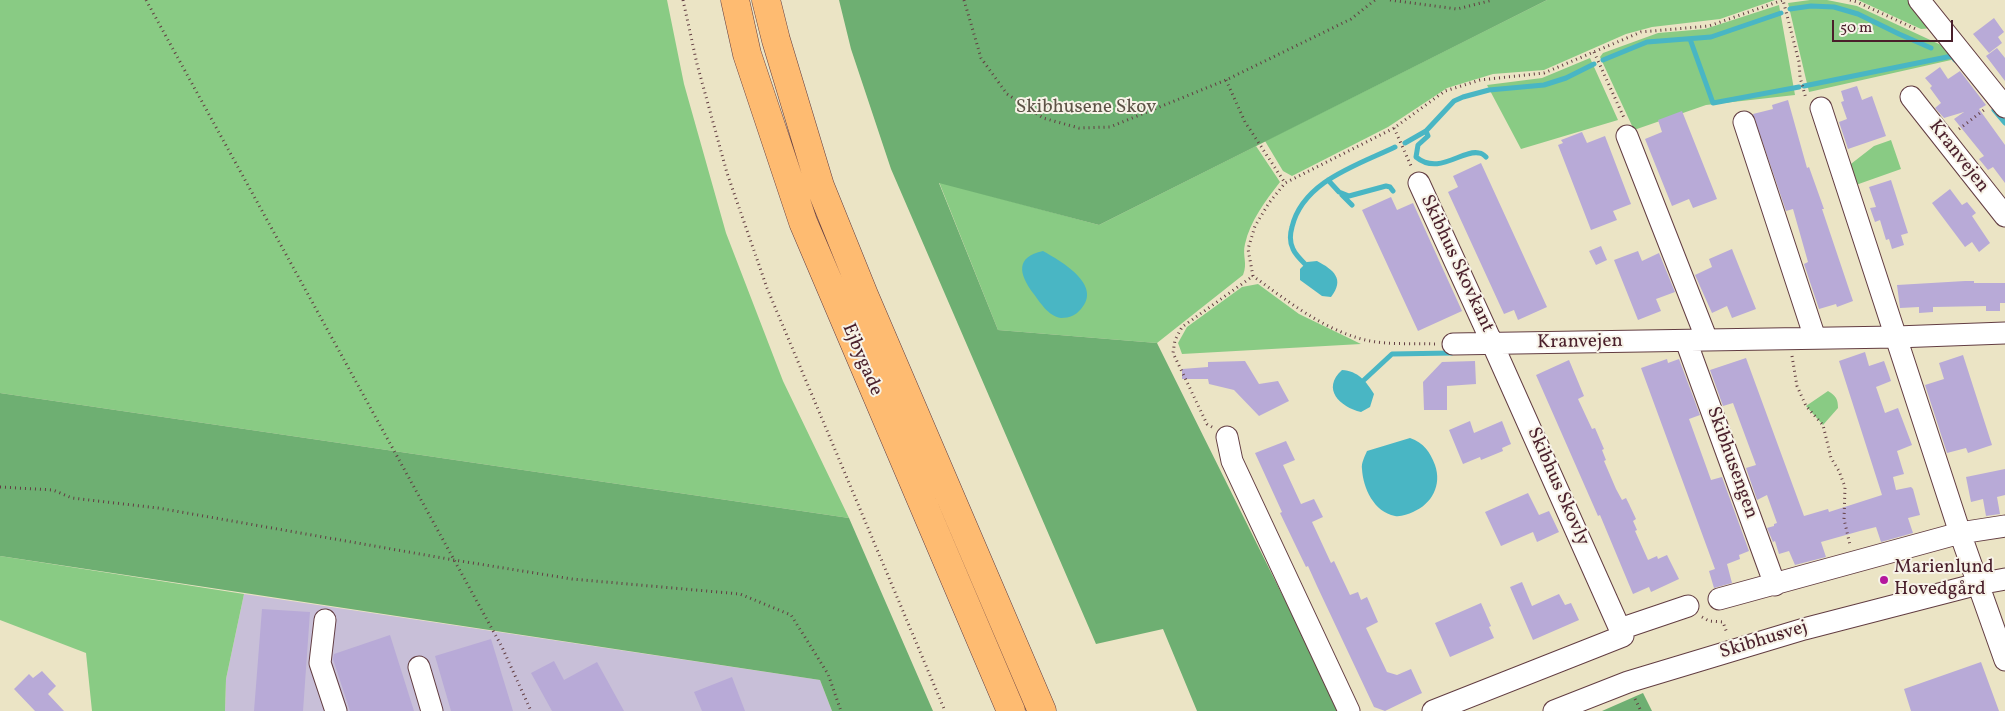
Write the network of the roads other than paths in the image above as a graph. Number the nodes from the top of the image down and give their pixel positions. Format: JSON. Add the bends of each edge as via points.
{"nodes":[{"id":1,"x":735,"y":0,"type":"edge"},
{"id":2,"x":766,"y":0,"type":"edge"},
{"id":3,"x":1919,"y":0,"type":"edge"},
{"id":4,"x":1911,"y":97,"type":"dead end"},
{"id":5,"x":1997,"y":106,"type":"edge"},
{"id":6,"x":1821,"y":108,"type":"road end"},
{"id":7,"x":1744,"y":122,"type":"dead end"},
{"id":8,"x":1627,"y":136,"type":"road end"},
{"id":9,"x":1419,"y":183,"type":"road end"},
{"id":10,"x":2005,"y":216,"type":"edge"},
{"id":11,"x":2005,"y":333,"type":"edge"},
{"id":12,"x":1896,"y":337,"type":"junction"},
{"id":13,"x":1815,"y":338,"type":"junction"},
{"id":14,"x":1707,"y":340,"type":"junction"},
{"id":15,"x":1686,"y":341,"type":"junction"},
{"id":16,"x":1454,"y":344,"type":"road end"},
{"id":17,"x":1494,"y":345,"type":"junction"},
{"id":18,"x":1228,"y":437,"type":"road end"},
{"id":19,"x":2005,"y":526,"type":"edge"},
{"id":20,"x":1960,"y":533,"type":"junction"},
{"id":21,"x":2005,"y":579,"type":"edge"},
{"id":22,"x":1978,"y":584,"type":"junction"},
{"id":23,"x":1776,"y":585,"type":"junction"},
{"id":24,"x":1719,"y":599,"type":"dead end"},
{"id":25,"x":1688,"y":606,"type":"road end"},
{"id":26,"x":325,"y":620,"type":"dead end"},
{"id":27,"x":1620,"y":629,"type":"junction"},
{"id":28,"x":2005,"y":660,"type":"edge"},
{"id":29,"x":419,"y":667,"type":"dead end"},
{"id":30,"x":336,"y":711,"type":"edge"},
{"id":31,"x":432,"y":711,"type":"edge"},
{"id":32,"x":1011,"y":711,"type":"edge"},
{"id":33,"x":1042,"y":711,"type":"edge"},
{"id":34,"x":1349,"y":711,"type":"edge"},
{"id":35,"x":1433,"y":711,"type":"edge"},
{"id":36,"x":1554,"y":711,"type":"edge"}],
"edges":[{"from":1,"to":32,"type":"main road","name":"Ejbygade","via":[[747,54],[803,222]]},
{"from":2,"to":33,"type":"main road","name":"Ejbygade","via":[[820,186]]},
{"from":3,"to":5,"type":"street"},
{"from":4,"to":10,"type":"street","name":"Kranvejen"},
{"from":6,"to":12,"type":"street"},
{"from":7,"to":13,"type":"street"},
{"from":8,"to":14,"type":"street"},
{"from":9,"to":17,"type":"street","name":"Skibhus Skovkant"},
{"from":11,"to":12,"type":"street","name":"Kranvejen"},
{"from":12,"to":13,"type":"street","name":"Kranvejen"},
{"from":12,"to":20,"type":"street"},
{"from":13,"to":14,"type":"street","name":"Kranvejen"},
{"from":14,"to":15,"type":"street","name":"Kranvejen"},
{"from":15,"to":17,"type":"street","name":"Kranvejen"},
{"from":15,"to":23,"type":"street","name":"Skibhusengen"},
{"from":16,"to":17,"type":"street","name":"Kranvejen"},
{"from":17,"to":27,"type":"street","name":"Skibhus Skovly"},
{"from":18,"to":34,"type":"street","via":[[1232,461]]},
{"from":19,"to":20,"type":"street"},
{"from":20,"to":22,"type":"street"},
{"from":20,"to":23,"type":"street"},
{"from":21,"to":22,"type":"street","name":"Skibhusvej"},
{"from":22,"to":28,"type":"street"},
{"from":22,"to":36,"type":"street","name":"Skibhusvej","via":[[1733,650],[1628,682]]},
{"from":23,"to":24,"type":"street"},
{"from":25,"to":27,"type":"street"},
{"from":26,"to":30,"type":"street","via":[[320,662]]},
{"from":27,"to":35,"type":"street","via":[[1624,636]]},
{"from":29,"to":31,"type":"street"}]}
